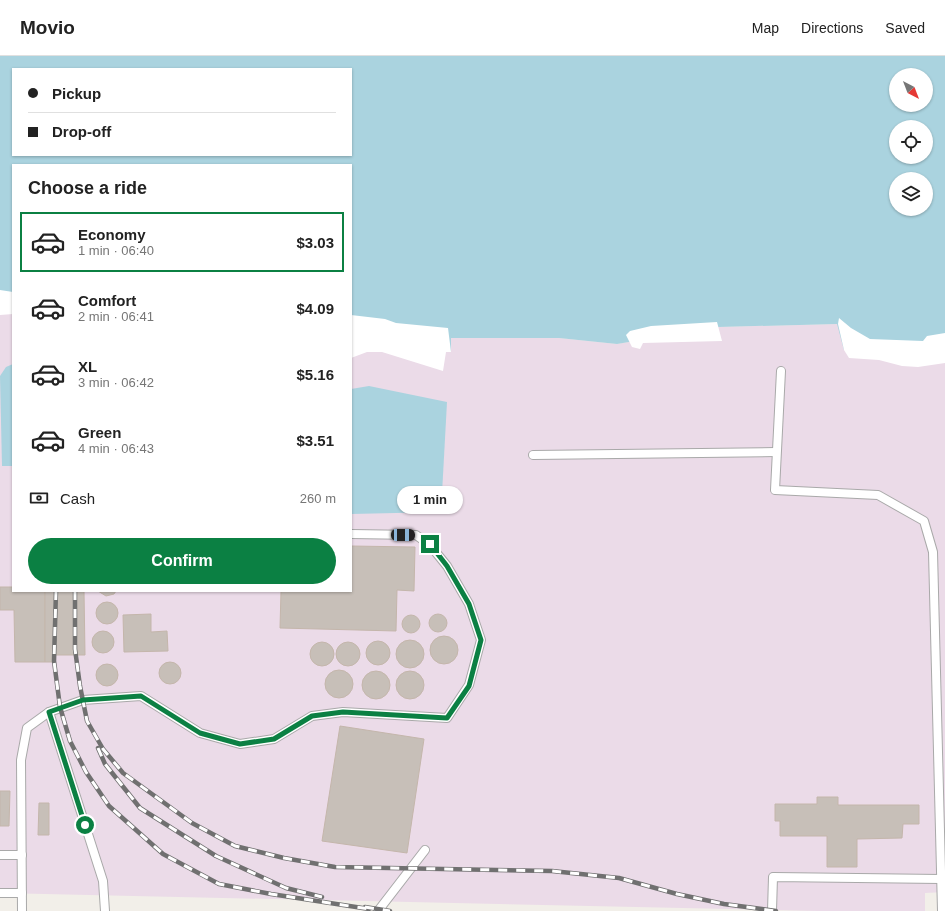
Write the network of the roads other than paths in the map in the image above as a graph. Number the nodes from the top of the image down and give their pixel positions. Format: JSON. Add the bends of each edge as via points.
{"nodes":[{"id":1,"x":781,"y":371,"type":"dead end"},
{"id":2,"x":776,"y":452,"type":"junction"},
{"id":3,"x":533,"y":455,"type":"dead end"},
{"id":4,"x":352,"y":534,"type":"edge"},
{"id":5,"x":49,"y":712,"type":"junction"},
{"id":6,"x":425,"y":850,"type":"dead end"},
{"id":7,"x":22,"y":854,"type":"junction"},
{"id":8,"x":0,"y":855,"type":"edge"},
{"id":9,"x":941,"y":879,"type":"junction"},
{"id":10,"x":0,"y":893,"type":"edge"},
{"id":11,"x":22,"y":893,"type":"junction"},
{"id":12,"x":22,"y":911,"type":"edge"},
{"id":13,"x":105,"y":911,"type":"edge"},
{"id":14,"x":378,"y":911,"type":"edge"},
{"id":15,"x":772,"y":911,"type":"edge"},
{"id":16,"x":942,"y":911,"type":"edge"}],
"edges":[{"from":1,"to":2,"type":"lane"},
{"from":2,"to":3,"type":"lane"},
{"from":2,"to":9,"type":"lane","via":[[775,490],[878,495],[924,521],[934,552]]},
{"from":4,"to":5,"type":"lane","via":[[416,535],[430,544],[469,604],[481,640],[469,686],[447,718],[343,712],[312,716],[274,739],[240,744],[200,733],[141,696],[83,700]]},
{"from":5,"to":7,"type":"lane","via":[[28,728],[21,760]]},
{"from":5,"to":13,"type":"lane","via":[[103,881]]},
{"from":6,"to":14,"type":"lane"},
{"from":7,"to":8,"type":"lane"},
{"from":7,"to":11,"type":"lane"},
{"from":9,"to":15,"type":"lane","via":[[773,877]]},
{"from":9,"to":16,"type":"lane"},
{"from":10,"to":11,"type":"lane"},
{"from":11,"to":12,"type":"lane"}]}
